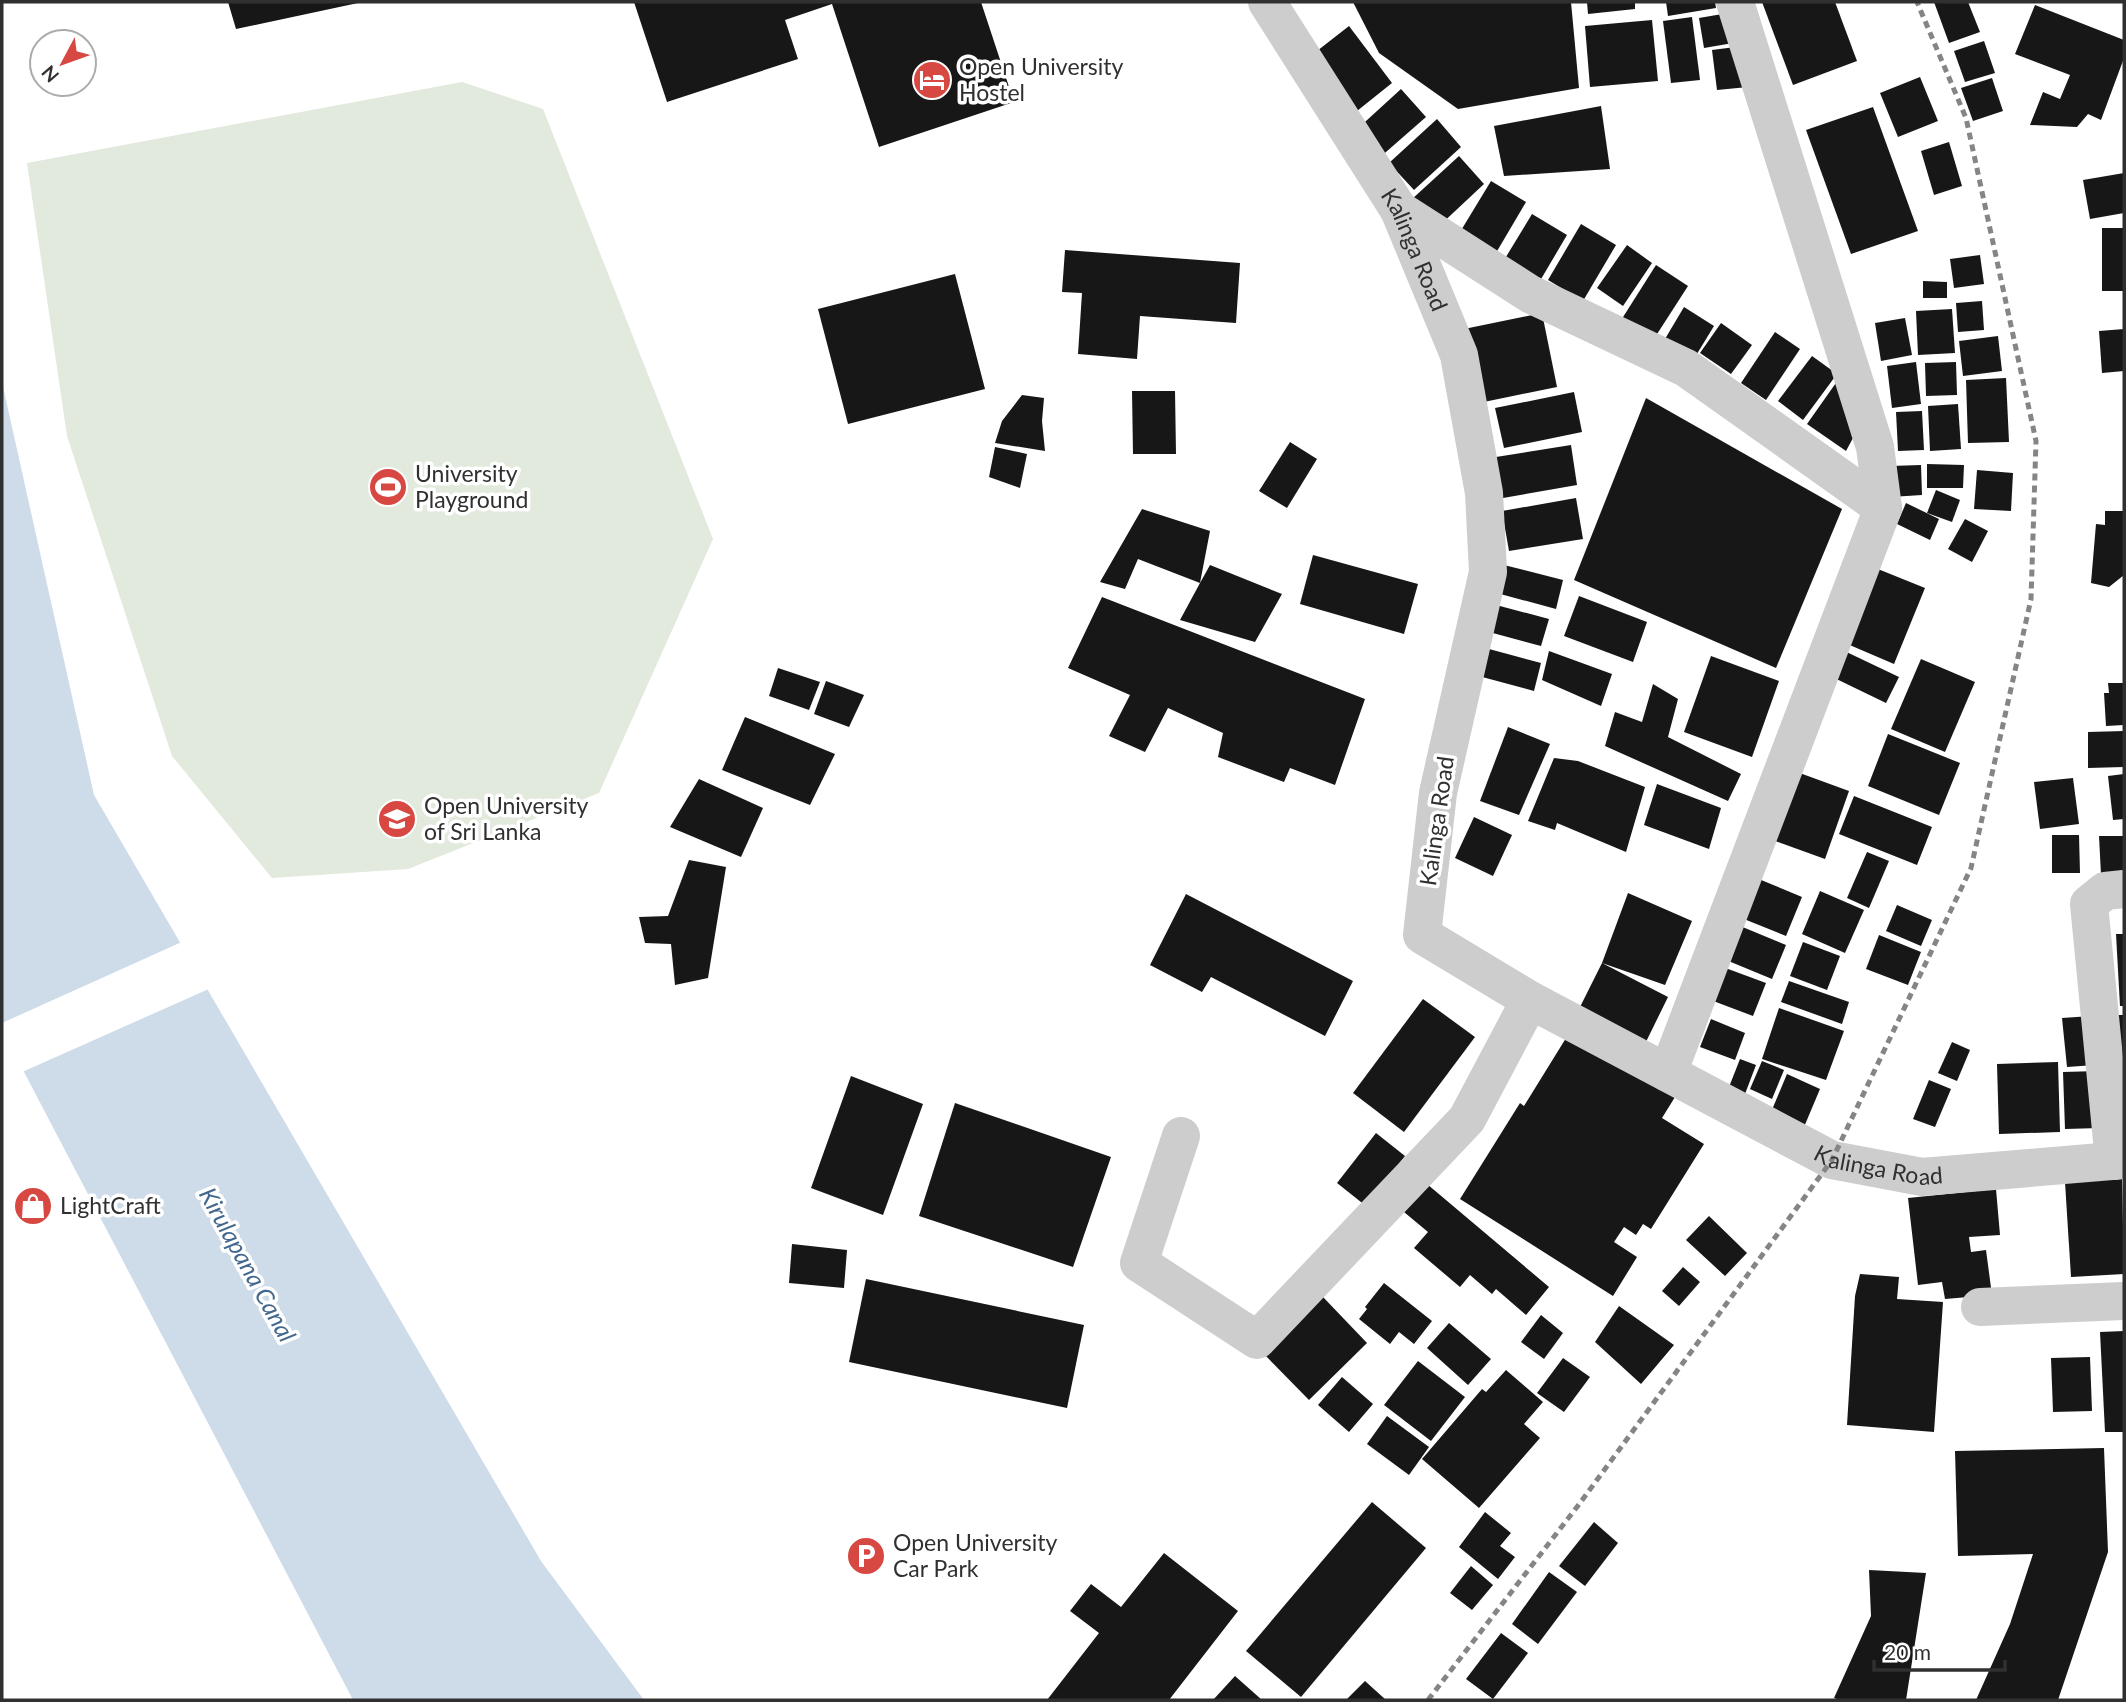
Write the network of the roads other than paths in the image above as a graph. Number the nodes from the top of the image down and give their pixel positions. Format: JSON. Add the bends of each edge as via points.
{"nodes":[{"id":1,"x":1267,"y":2,"type":"edge"},
{"id":2,"x":1735,"y":2,"type":"edge"},
{"id":3,"x":1399,"y":210,"type":"junction"},
{"id":4,"x":1883,"y":508,"type":"junction"},
{"id":5,"x":2124,"y":889,"type":"edge"},
{"id":6,"x":1530,"y":1000,"type":"junction"},
{"id":7,"x":1668,"y":1073,"type":"junction"},
{"id":8,"x":1181,"y":1136,"type":"dead end"},
{"id":9,"x":2119,"y":1161,"type":"edge"},
{"id":10,"x":2124,"y":1301,"type":"edge"},
{"id":11,"x":1980,"y":1307,"type":"dead end"}],
"edges":[{"from":1,"to":3,"type":"street","name":"Kalinga Road"},
{"from":2,"to":4,"type":"street","via":[[1875,447]]},
{"from":3,"to":4,"type":"street","via":[[1530,294],[1686,368]]},
{"from":3,"to":6,"type":"street","name":"Kalinga Road","via":[[1459,355],[1483,493],[1488,572],[1438,793],[1422,935]]},
{"from":4,"to":7,"type":"street"},
{"from":5,"to":9,"type":"street","via":[[2105,891],[2089,904]]},
{"from":6,"to":7,"type":"street","name":"Kalinga Road"},
{"from":6,"to":8,"type":"street","via":[[1467,1119],[1258,1340],[1139,1263]]},
{"from":7,"to":9,"type":"street","name":"Kalinga Road","via":[[1832,1160],[1922,1177]]},
{"from":10,"to":11,"type":"street"}]}
